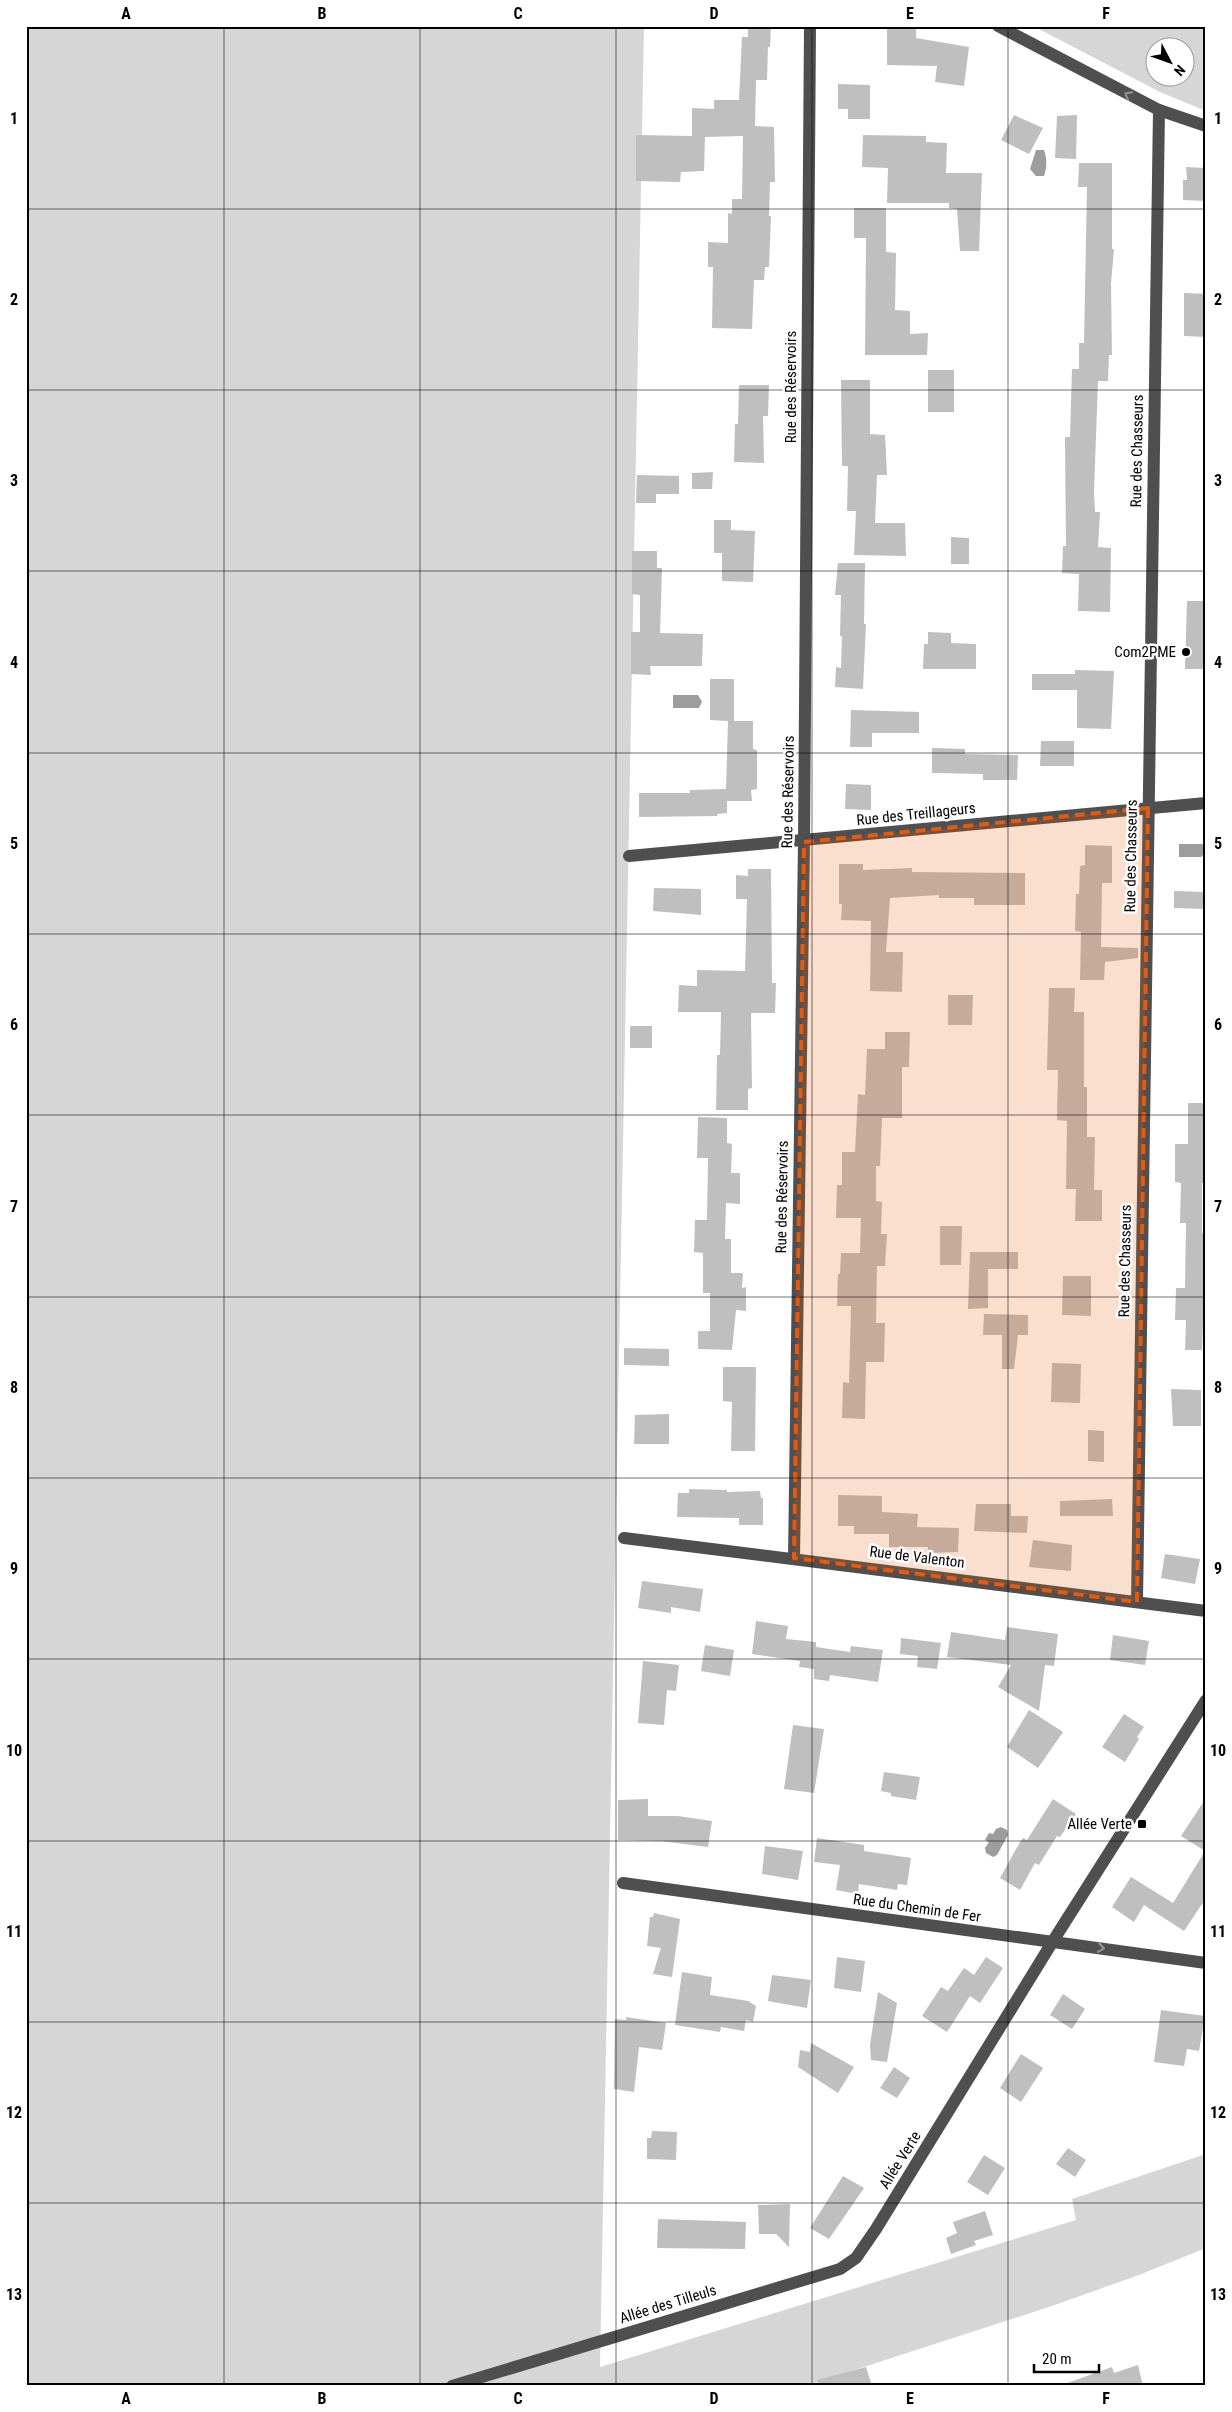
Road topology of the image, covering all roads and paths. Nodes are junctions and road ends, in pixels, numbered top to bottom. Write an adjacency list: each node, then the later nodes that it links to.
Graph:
1 (810, 26): 7 (street, Rue des Réservoirs)
2 (998, 26): 3 (street, one-way to 2)
3 (1159, 110): 4 (street); 6 (street, Rue des Chasseurs)
4 (1206, 126)
5 (1206, 803): 6 (street, Rue des Treillageurs)
6 (1148, 808): 7 (street, Rue des Treillageurs); 11 (street, Rue des Chasseurs)
7 (804, 842): 8 (street, Rue des Treillageurs); 10 (street, Rue des Réservoirs)
8 (629, 856)
9 (624, 1538): 10 (street, Rue de Valenton)
10 (794, 1558): 11 (street, Rue de Valenton)
11 (1137, 1602): 12 (street, Rue de Valenton)
12 (1206, 1611)
13 (1206, 1700): 15 (street, Allée Verte)
14 (623, 1884): 15 (street, Rue du Chemin de Fer)
15 (1053, 1941): 16 (street, Rue du Chemin de Fer, one-way to 16); 17 (street, Allée Verte)
16 (1206, 1963)
17 (876, 2229): 18 (street, Allée des Tilleuls)
18 (452, 2386)

